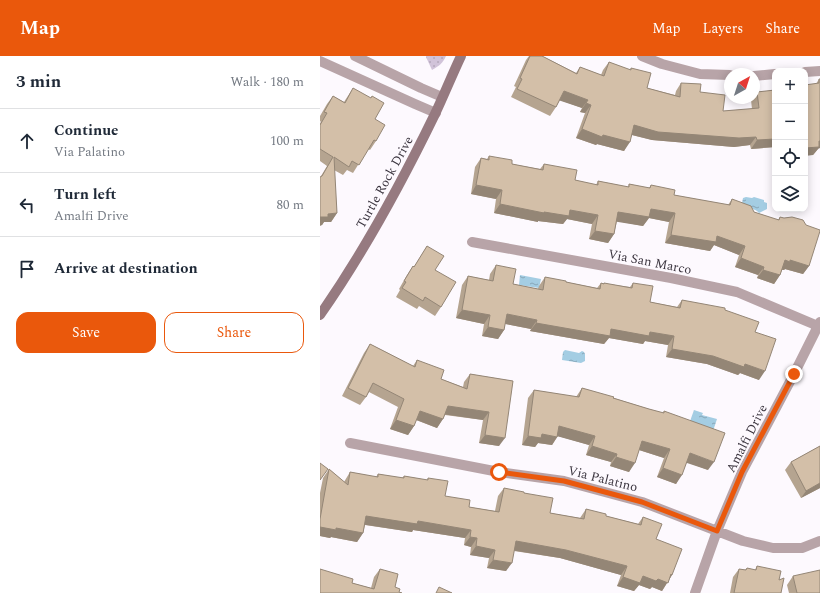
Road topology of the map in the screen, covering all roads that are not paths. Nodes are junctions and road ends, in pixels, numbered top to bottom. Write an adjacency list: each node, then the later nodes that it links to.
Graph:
1 (355, 56): 10 (street)
2 (461, 56): 10 (street, Turtle Rock Drive)
3 (642, 56): 8 (street)
4 (320, 61): 11 (street)
5 (820, 71): 6 (street)
6 (808, 72)
7 (772, 74): 9 (street)
8 (724, 75)
9 (760, 75)
10 (442, 97): 11 (street, Turtle Rock Drive)
11 (436, 113): 13 (street, Turtle Rock Drive)
12 (472, 242): 14 (street, Via San Marco)
13 (320, 315)
14 (819, 324): 16 (street, Amalfi Drive)
15 (350, 443): 16 (street, Via Palatino)
16 (717, 531): 17 (street, Via Palatino); 18 (street, Amalfi Drive)
17 (820, 541)
18 (695, 593)

